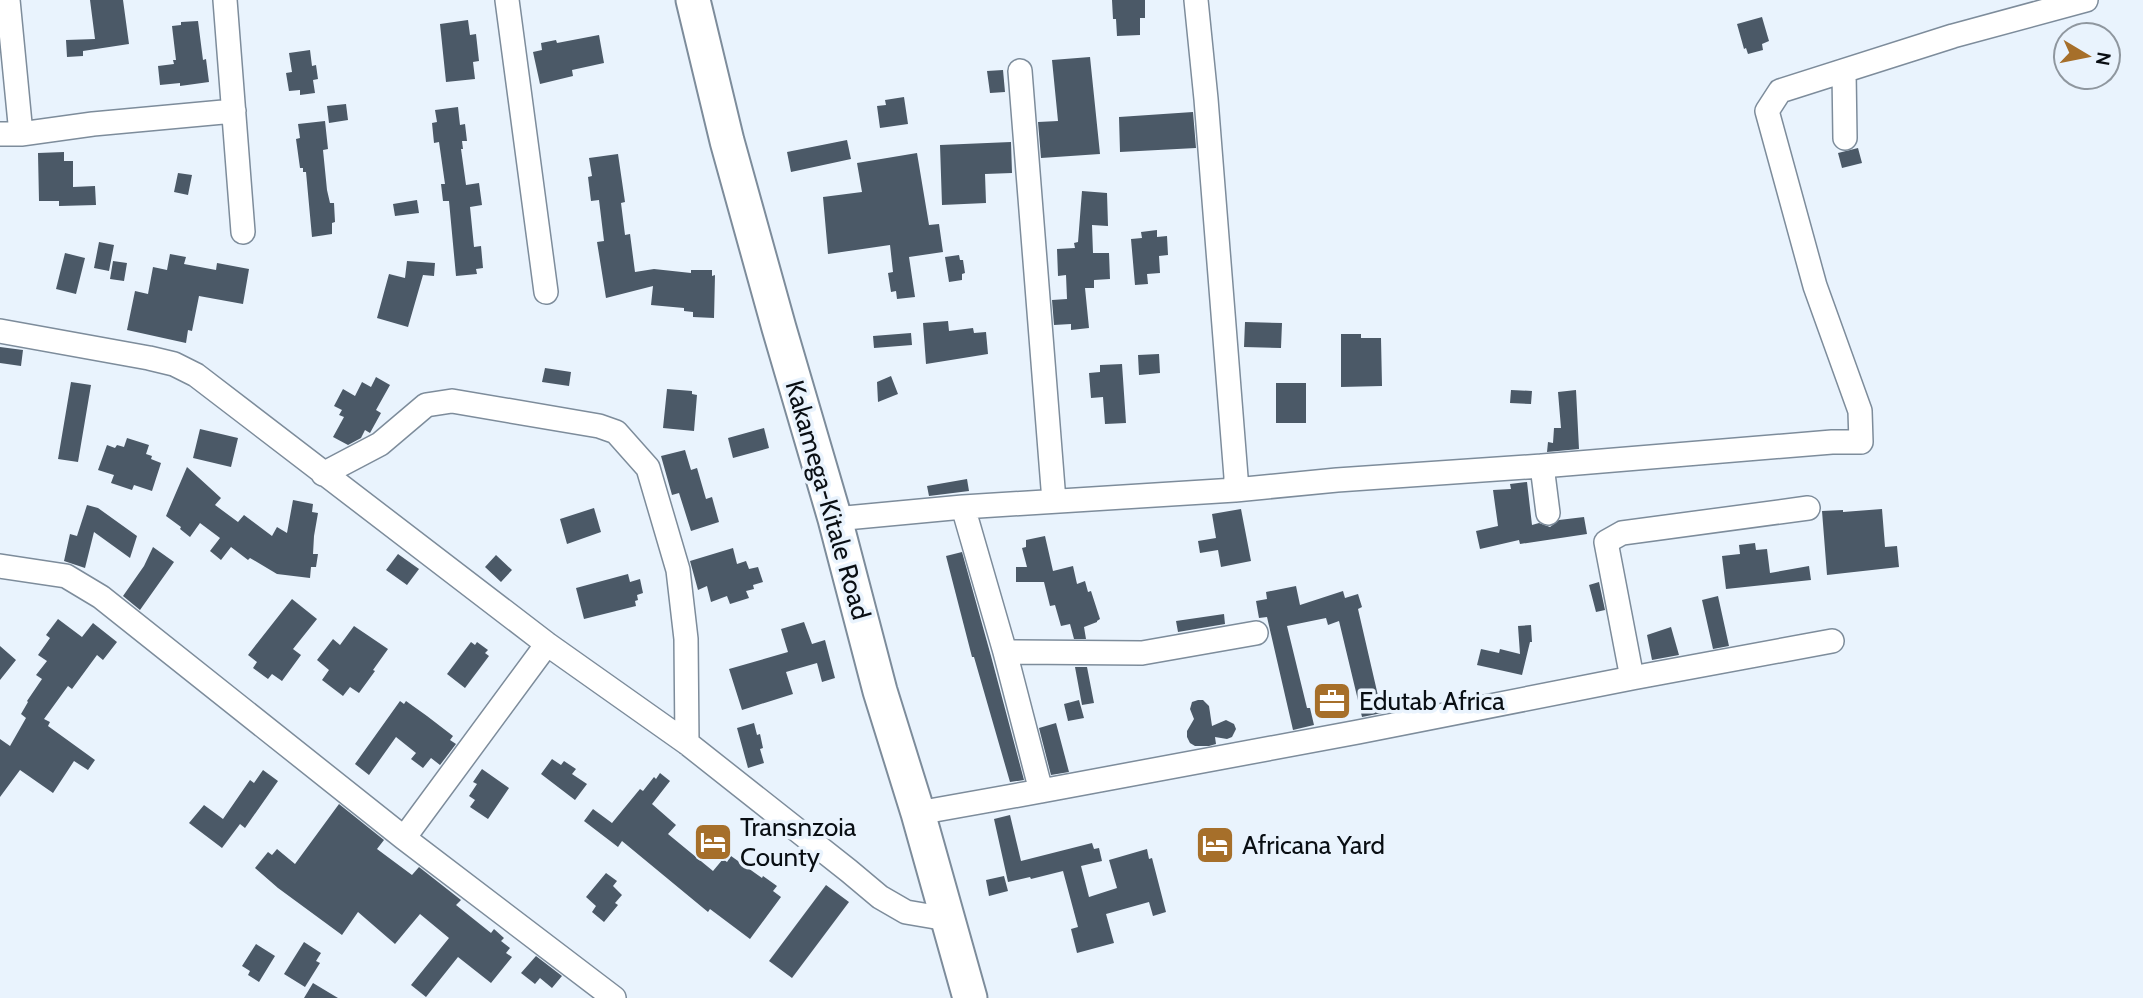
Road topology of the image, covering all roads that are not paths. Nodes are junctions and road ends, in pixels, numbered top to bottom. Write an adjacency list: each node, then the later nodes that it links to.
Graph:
1 (8, 0): 10 (street)
2 (225, 0): 9 (street)
3 (507, 0): 13 (street)
4 (693, 0): 22 (highway, Kakamega-Kitale Road)
5 (1196, 0): 17 (street)
6 (2086, 0): 8 (street)
7 (1020, 71): 18 (street)
8 (1844, 71): 11 (street); 15 (street)
9 (234, 111): 10 (street); 12 (street)
10 (10, 134)
11 (1845, 138)
12 (243, 232)
13 (546, 292)
14 (0, 331): 16 (street)
15 (1542, 466): 17 (street); 21 (street)
16 (323, 474): 26 (street); 29 (street)
17 (1235, 490): 18 (street)
18 (1054, 501): 19 (street)
19 (963, 507): 22 (street); 27 (street)
20 (1808, 508): 28 (street)
21 (1548, 513)
22 (835, 519): 31 (highway, Kakamega-Kitale Road)
23 (0, 566): 32 (street)
24 (1256, 634): 27 (street)
25 (1832, 641): 28 (street)
26 (547, 644): 29 (street); 32 (street)
27 (1005, 652): 30 (street)
28 (1632, 678): 30 (street)
29 (687, 744): 33 (street)
30 (1041, 791): 31 (street)
31 (918, 813): 33 (highway, Kakamega-Kitale Road)
32 (404, 838): 34 (street)
33 (947, 919): 35 (highway, Kakamega-Kitale Road)
34 (614, 998)
35 (971, 998)

